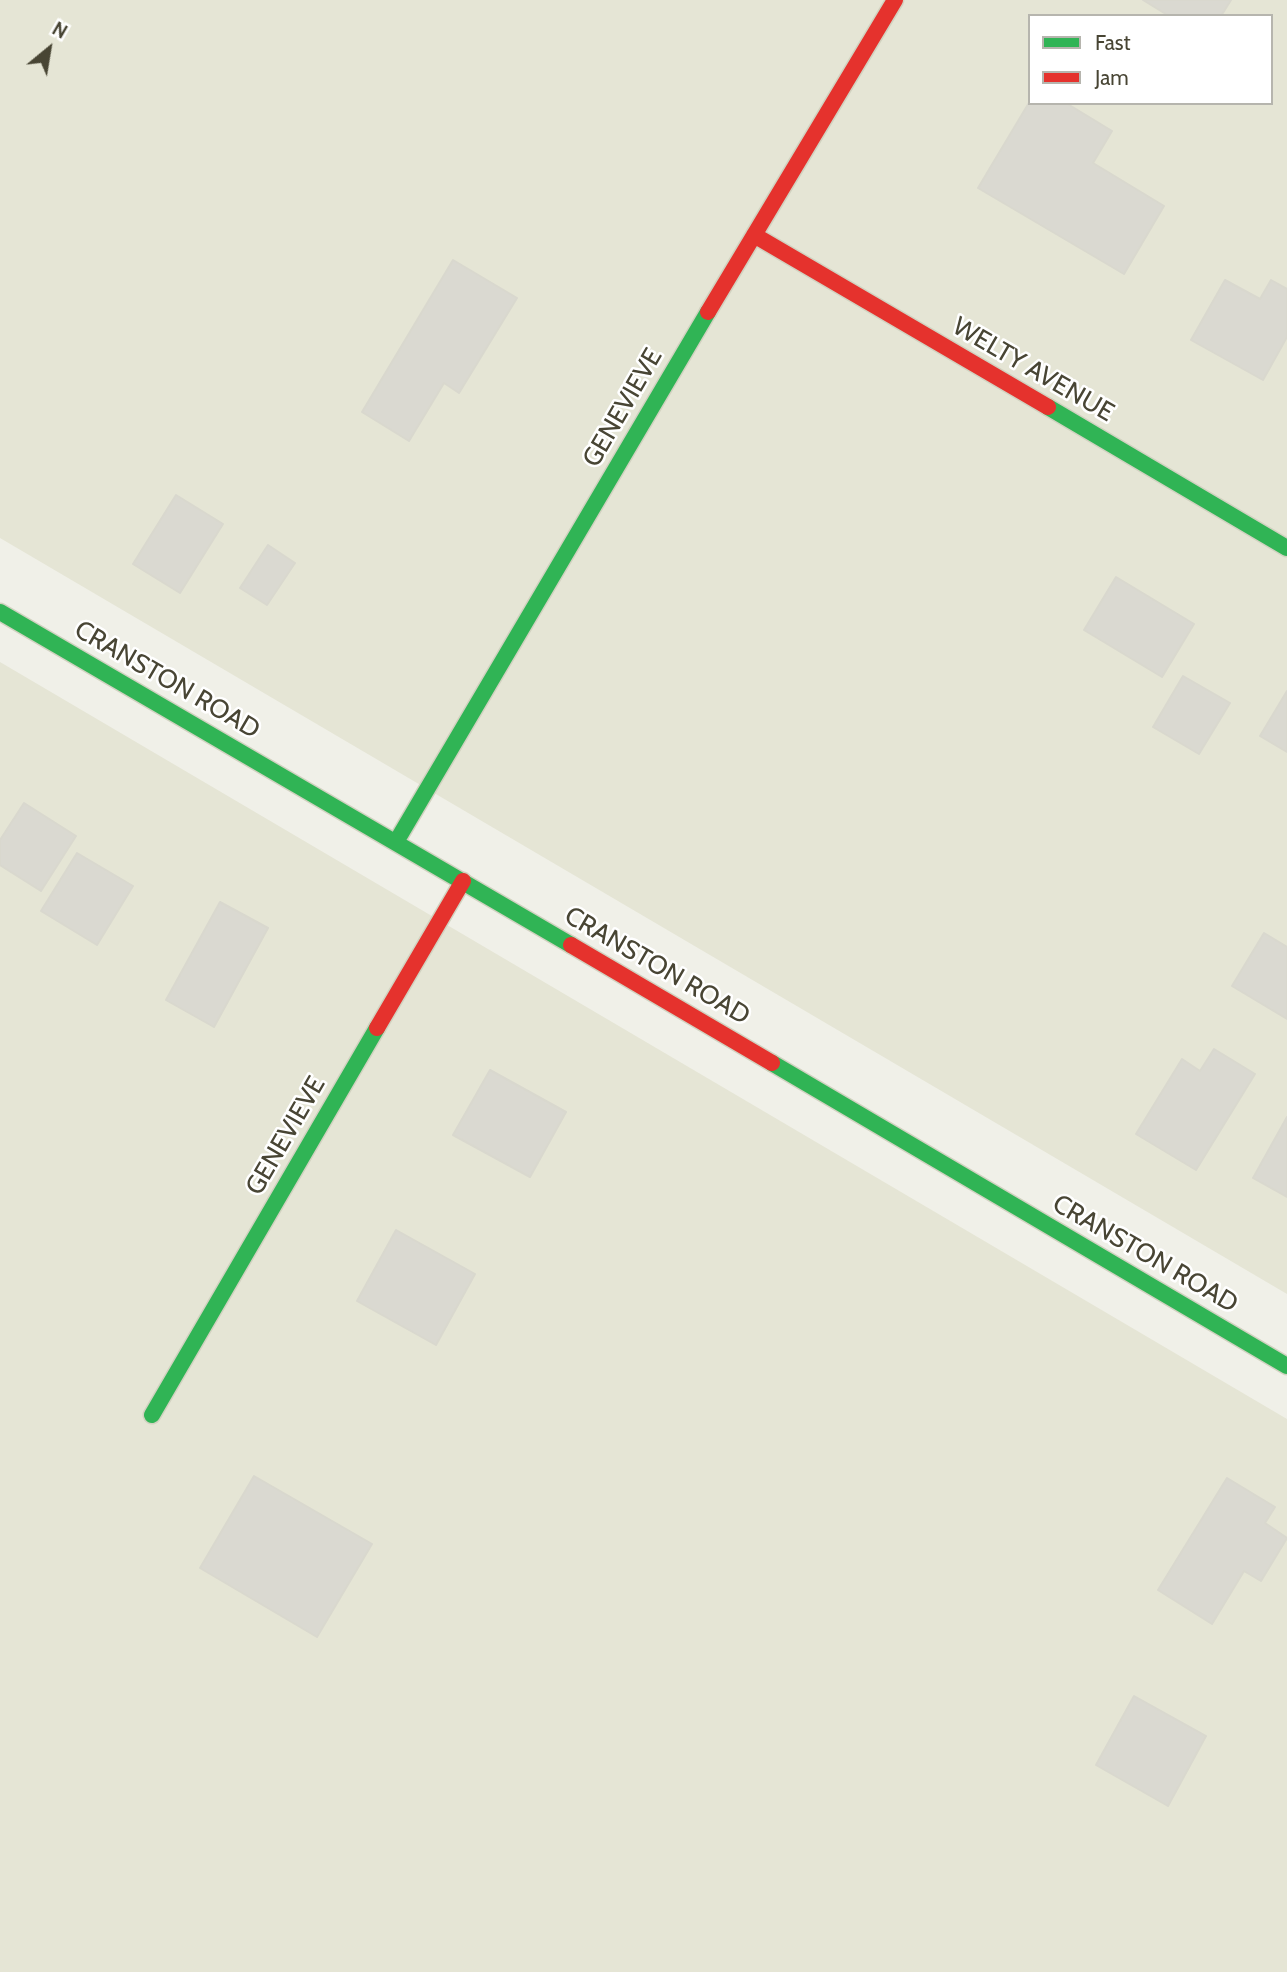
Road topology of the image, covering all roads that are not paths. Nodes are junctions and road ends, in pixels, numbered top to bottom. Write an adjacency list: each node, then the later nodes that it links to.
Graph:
1 (895, 0): 2 (street, GENEVIEVE)
2 (754, 235): 3 (street, WELTY AVENUE); 5 (street, GENEVIEVE)
3 (1287, 548)
4 (0, 612): 5 (street, CRANSTON ROAD)
5 (396, 842): 6 (street, CRANSTON ROAD)
6 (463, 881): 7 (street, CRANSTON ROAD); 8 (street, GENEVIEVE)
7 (1287, 1366)
8 (152, 1415)

